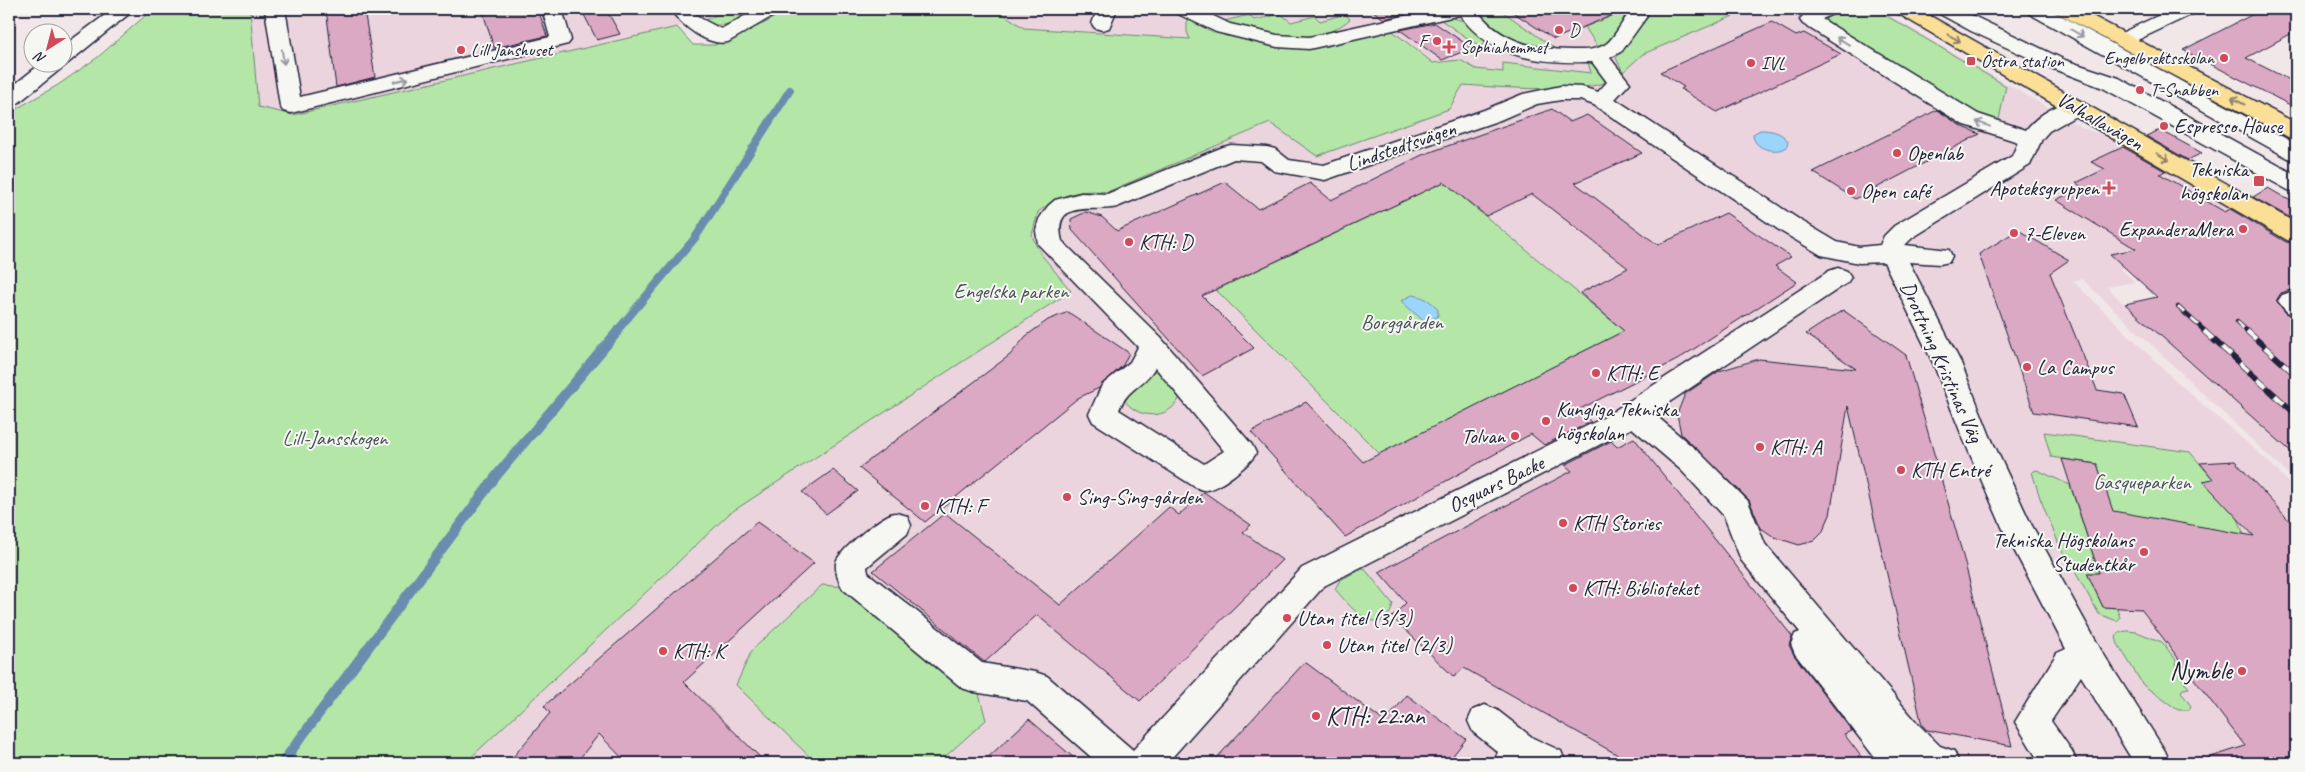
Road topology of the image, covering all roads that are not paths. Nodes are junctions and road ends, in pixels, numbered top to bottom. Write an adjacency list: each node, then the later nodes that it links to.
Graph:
1 (125, 9): 17 (street)
2 (275, 9): 3 (street, one-way to 3)
3 (552, 9)
4 (680, 9): 5 (street)
5 (771, 9)
6 (1185, 9): 7 (street)
7 (1462, 9)
8 (1466, 9): 18 (street)
9 (1634, 9): 18 (street)
10 (1828, 9): 24 (street, one-way to 10)
11 (1904, 9): 22 (main road, Valhallavägen, one-way to 22)
12 (1945, 9): 26 (street)
13 (2035, 9): 25 (street, one-way to 25)
14 (2064, 9): 16 (main road)
15 (2188, 9): 16 (street)
16 (2122, 40): 23 (main road, one-way to 16)
17 (72, 50)
18 (1598, 56): 21 (street)
19 (44, 72): 20 (street)
20 (9, 99)
21 (1602, 100): 27 (street, Lindstedtsvägen); 32 (street, Lindstedtsvägen)
22 (2075, 107): 24 (street); 28 (main road, Valhallavägen, one-way to 28)
23 (2296, 132)
24 (2029, 138): 29 (street)
25 (2296, 153)
26 (2296, 185)
27 (1791, 226): 31 (street); 31 (street, Lindstedtsvägen)
28 (2296, 234)
29 (1892, 253): 30 (street, Lindstedtsvägen); 31 (street, Lindstedtsvägen); 36 (street, Drottning Kristinas Väg)
30 (1940, 256)
31 (1838, 275): 33 (street, Osquars Backe)
32 (1152, 345): 32 (street, Lindstedtsvägen)
33 (1634, 413): 35 (street); 40 (street, Osquars Backe)
34 (896, 525): 39 (street)
35 (1752, 551): 41 (street); 42 (street)
36 (2089, 660): 43 (street); 44 (street, Drottning Kristinas Väg)
37 (1485, 721): 38 (street)
38 (1527, 758)
39 (1123, 763)
40 (1144, 763)
41 (1896, 763)
42 (1942, 763)
43 (2060, 763)
44 (2153, 763)

